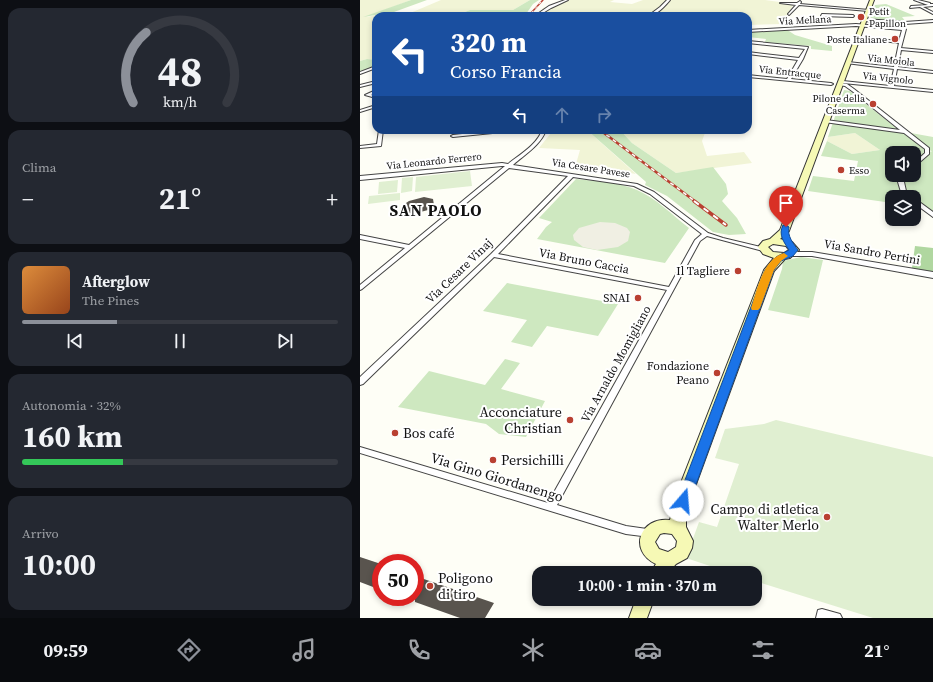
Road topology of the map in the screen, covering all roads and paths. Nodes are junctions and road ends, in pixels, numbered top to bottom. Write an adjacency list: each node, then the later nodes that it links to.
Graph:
1 (567, 0): 14 (street)
2 (669, 0): 15 (street)
3 (801, 0): 8 (street)
4 (834, 0): 10 (street)
5 (872, 0): 13 (main road)
6 (915, 0): 9 (street)
7 (781, 3): 8 (street)
8 (798, 4): 10 (street); 17 (street)
9 (932, 5): 11 (street)
10 (830, 6): 13 (street)
11 (920, 6): 12 (street); 16 (street)
12 (911, 7)
13 (868, 10): 20 (main road)
14 (540, 12)
15 (655, 12)
16 (933, 13)
17 (789, 14)
18 (822, 15): 19 (street)
19 (853, 16)
20 (865, 20): 21 (street); 24 (main road)
21 (873, 20): 23 (street); 25 (street)
22 (933, 21): 23 (street)
23 (905, 23): 26 (street)
24 (863, 26): 25 (street, Via Mellana); 27 (street, Via Mellana); 28 (main road)
25 (871, 26): 26 (street, Via Mellana)
26 (904, 29): 30 (street)
27 (752, 31)
28 (858, 38): 30 (street); 35 (main road)
29 (752, 42): 34 (street)
30 (901, 42): 31 (street)
31 (899, 49): 32 (street); 37 (street)
32 (933, 52)
33 (752, 54): 34 (street)
34 (801, 58): 41 (street)
35 (848, 63): 37 (street, Via Moiola); 43 (main road)
36 (372, 68): 39 (street)
37 (895, 68): 38 (street, Via Moiola); 47 (street)
38 (933, 72)
39 (360, 73)
40 (752, 76): 41 (street, Via Entracque)
41 (788, 80): 45 (street, Via Entracque)
42 (372, 83): 46 (street)
43 (840, 83): 44 (street, Via Vignolo); 48 (street); 54 (main road)
44 (856, 83): 47 (street, Via Vignolo); 48 (street)
45 (831, 84)
46 (360, 86)
47 (892, 87): 49 (street, Via Vignolo)
48 (853, 90): 55 (street)
49 (933, 91)
50 (372, 93): 51 (street)
51 (372, 96)
52 (372, 107): 53 (street)
53 (360, 111)
54 (826, 121): 55 (street); 67 (main road)
55 (906, 132): 61 (street)
56 (381, 134): 60 (street)
57 (473, 134): 59 (street)
58 (542, 134): 62 (street)
59 (453, 136)
60 (360, 147)
61 (921, 159)
62 (509, 166): 63 (street, Via Cesare Pavese); 64 (street, Via Leonardo Ferrero); 70 (street)
63 (572, 175): 68 (street, Via Cesare Pavese); 73 (street, Via Cesare Vinaj)
64 (360, 178)
65 (921, 206): 66 (street)
66 (933, 215)
67 (784, 231): 71 (main road); 72 (main road)
68 (706, 234): 71 (street, Via Cesare Pavese); 77 (street, Via Arnaldo Momigliano)
69 (360, 237): 70 (street)
70 (410, 247): 76 (street)
71 (768, 247): 72 (main road); 72 (main road); 74 (main road)
72 (789, 250): 74 (main road); 75 (street, Via Sandro Pertini)
73 (493, 255): 77 (street, Via Bruno Caccia); 78 (street, Via Cesare Vinaj)
74 (770, 270): 81 (main road)
75 (933, 275)
76 (360, 288)
77 (671, 289): 80 (street, Via Arnaldo Momigliano)
78 (360, 382)
79 (360, 450): 80 (street, Via Gino Giordanengo)
80 (550, 508): 81 (street, Via Gino Giordanengo)
81 (660, 541): 82 (main road); 83 (main road)
82 (654, 566)
83 (658, 566)
84 (642, 606): 86 (main road)
85 (822, 616): 87 (street)
86 (638, 618)
87 (836, 618)

